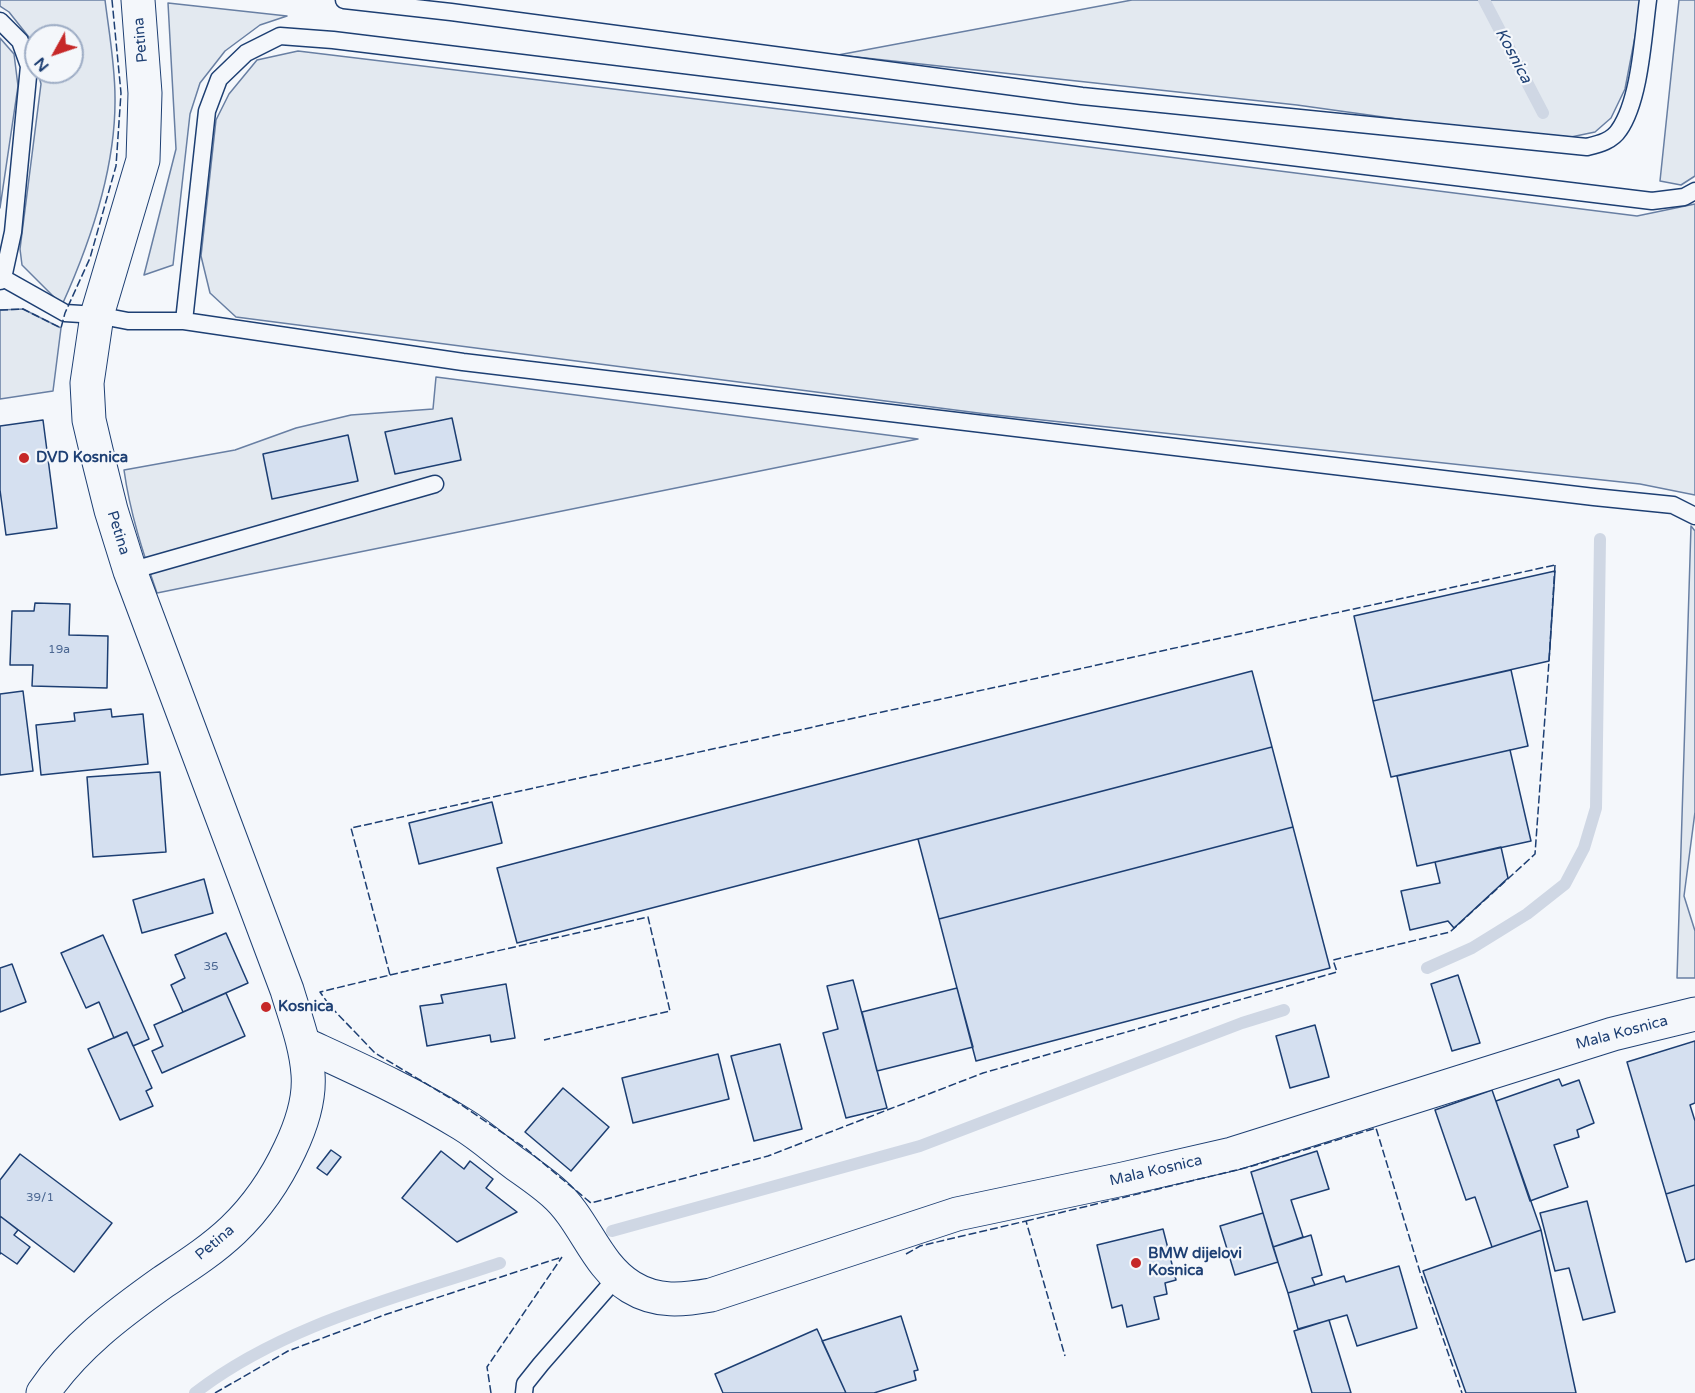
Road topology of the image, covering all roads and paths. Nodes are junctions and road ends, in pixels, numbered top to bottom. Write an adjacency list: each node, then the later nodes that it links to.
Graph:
1 (138, 0): 7 (street, Petina)
2 (344, 0): 3 (lane)
3 (1648, 0)
4 (0, 21): 6 (lane)
5 (1695, 191): 8 (lane)
6 (2, 279): 7 (lane)
7 (97, 315): 8 (lane); 11 (street, Petina)
8 (184, 321): 10 (lane)
9 (435, 484): 11 (lane)
10 (1695, 516)
11 (130, 571): 13 (street, Petina)
12 (1695, 1014): 14 (street, Mala Kosnica)
13 (304, 1044): 14 (street); 15 (street, Petina)
14 (617, 1278): 16 (lane)
15 (43, 1393)
16 (524, 1393)

